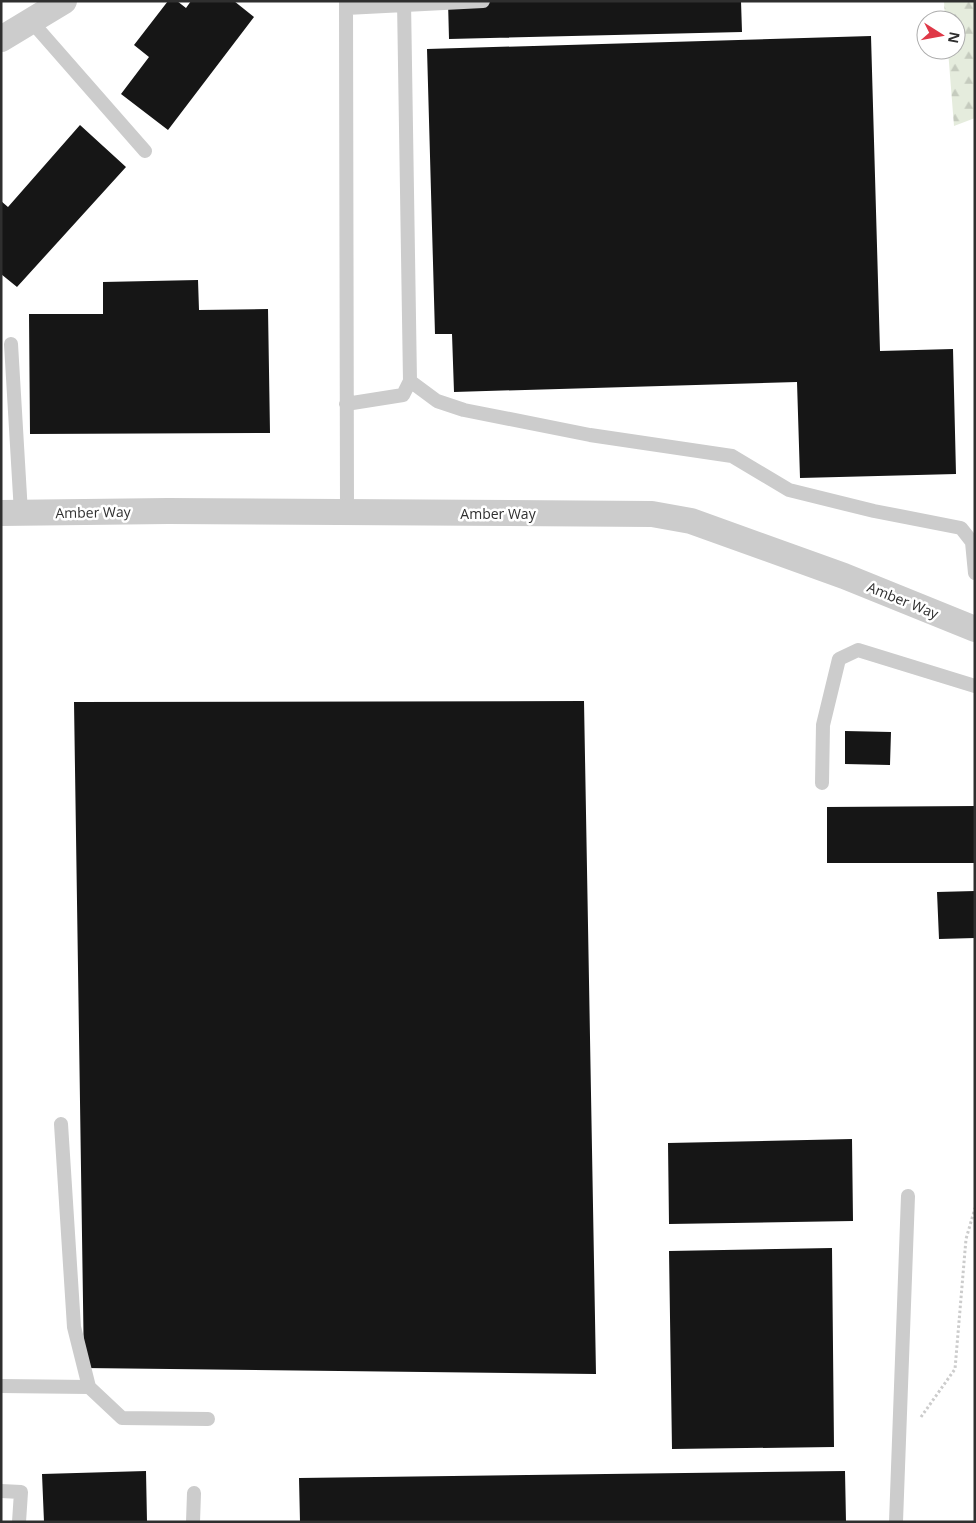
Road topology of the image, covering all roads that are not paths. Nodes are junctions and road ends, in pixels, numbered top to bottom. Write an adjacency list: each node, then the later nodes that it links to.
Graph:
1 (64, 1): 5 (street)
2 (483, 1): 3 (lane)
3 (403, 4): 4 (lane); 9 (lane)
4 (346, 5): 10 (lane)
5 (31, 21): 6 (street); 7 (lane)
6 (1, 39)
7 (145, 151)
8 (11, 344): 11 (lane)
9 (410, 382): 10 (lane); 13 (lane)
10 (346, 404): 12 (lane)
11 (11, 513): 12 (street, Amber Way)
12 (347, 513): 14 (street, Amber Way)
13 (975, 573)
14 (975, 628)
15 (975, 686): 16 (lane)
16 (822, 783)
17 (61, 1124): 20 (lane)
18 (908, 1196): 26 (lane)
19 (1, 1386): 20 (lane)
20 (89, 1387): 21 (lane)
21 (208, 1419)
22 (1, 1490): 24 (lane)
23 (194, 1493): 25 (lane)
24 (19, 1522)
25 (193, 1522)
26 (896, 1522)

